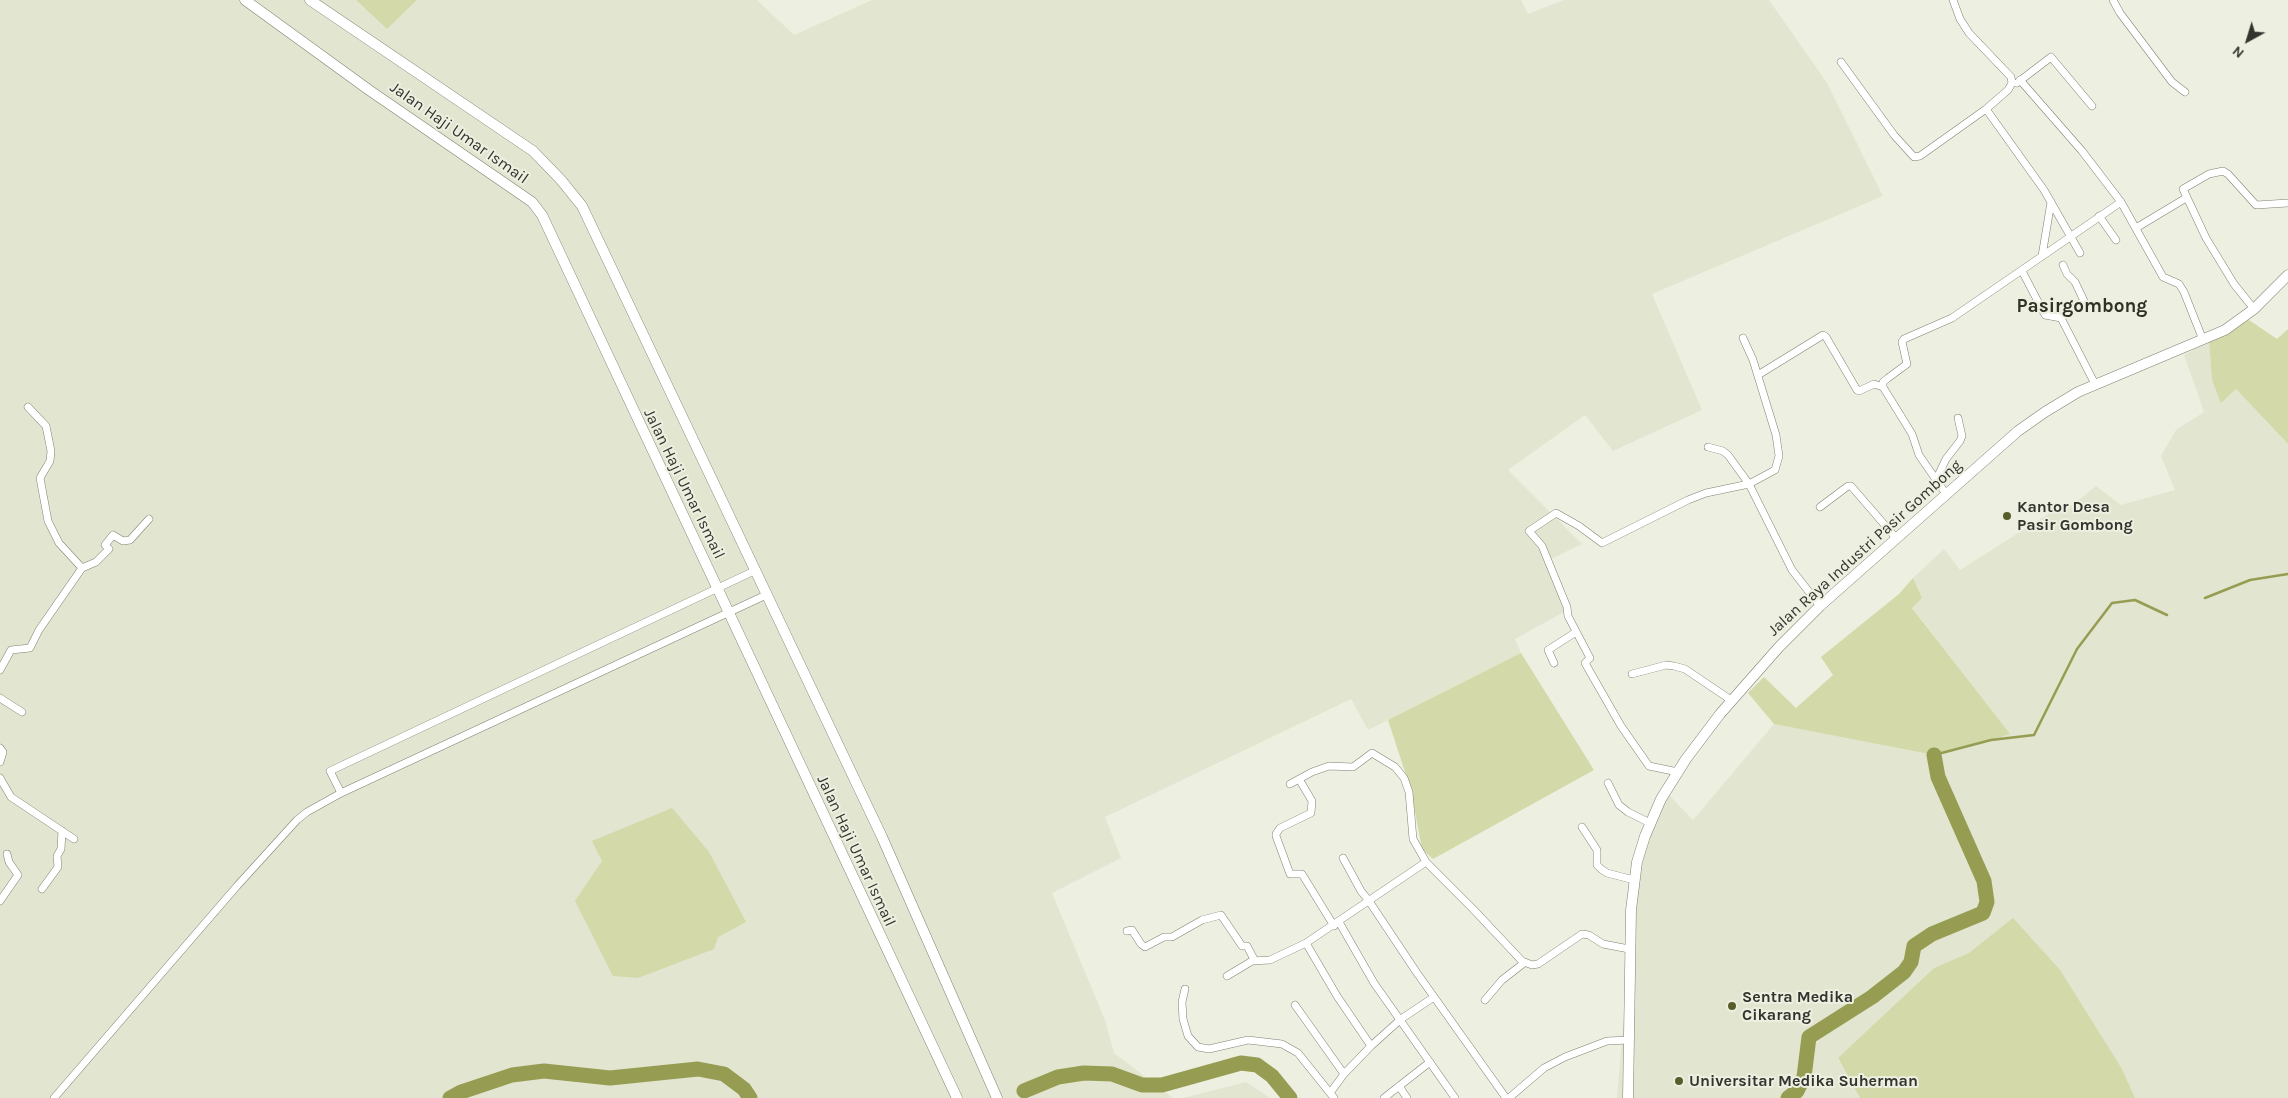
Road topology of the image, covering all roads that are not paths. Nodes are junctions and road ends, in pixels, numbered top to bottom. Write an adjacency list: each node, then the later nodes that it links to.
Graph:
1 (245, 0): 42 (main road, Jalan Haji Umar Ismail)
2 (310, 0): 41 (main road, Jalan Haji Umar Ismail)
3 (1953, 0): 7 (street)
4 (2113, 0): 8 (street)
5 (1841, 62): 10 (street)
6 (2020, 80): 7 (street); 9 (street); 13 (street)
7 (2012, 83): 10 (street)
8 (2185, 92)
9 (2092, 106)
10 (1986, 109): 12 (street)
11 (2186, 198): 14 (street); 16 (street); 24 (street)
12 (2051, 202): 17 (street); 20 (street)
13 (2121, 202): 15 (street); 16 (street)
14 (2288, 203)
15 (2099, 216): 17 (street); 18 (street)
16 (2136, 228): 27 (street)
17 (2070, 235): 19 (street); 20 (street)
18 (2116, 240)
19 (2080, 253)
20 (2042, 256): 22 (street)
21 (2062, 266): 25 (street)
22 (2022, 271): 25 (street); 30 (street)
23 (2288, 275): 24 (main road, Jalan Raya Industri Pasir Gombong)
24 (2254, 309): 27 (main road, Jalan Raya Industri Pasir Gombong)
25 (2061, 318): 29 (street)
26 (1743, 338): 28 (street)
27 (2203, 340): 29 (main road, Jalan Raya Industri Pasir Gombong)
28 (1758, 375): 30 (street); 35 (street)
29 (2095, 384): 36 (main road, Jalan Raya Industri Pasir Gombong)
30 (1882, 387): 34 (street)
31 (28, 407): 40 (street)
32 (1958, 418): 34 (street)
33 (1708, 447): 35 (street)
34 (1936, 480): 36 (street)
35 (1748, 484): 44 (street); 46 (street)
36 (1946, 494): 39 (main road, Jalan Raya Industri Pasir Gombong)
37 (1820, 507): 39 (street)
38 (149, 519): 40 (street)
39 (1896, 538): 44 (main road, Jalan Raya Industri Pasir Gombong)
40 (82, 568): 48 (street)
41 (754, 571): 42 (street); 43 (main road, Jalan Haji Umar Ismail)
42 (717, 588): 45 (main road, Jalan Haji Umar Ismail); 60 (street)
43 (766, 595): 45 (street); 92 (main road, Jalan Haji Umar Ismail)
44 (1820, 606): 51 (main road, Jalan Raya Industri Pasir Gombong)
45 (729, 613): 60 (street); 90 (main road, Jalan Haji Umar Ismail)
46 (1576, 632): 47 (street); 55 (street)
47 (1554, 663)
48 (0, 670)
49 (1632, 674): 51 (street)
50 (0, 698): 52 (street)
51 (1732, 700): 55 (main road, Jalan Raya Industri Pasir Gombong)
52 (22, 712)
53 (0, 748): 54 (street)
54 (0, 762)
55 (1678, 772): 61 (main road, Jalan Raya Industri Pasir Gombong)
56 (0, 778): 63 (street)
57 (1299, 779): 58 (street); 67 (street); 72 (street)
58 (1290, 784)
59 (1608, 784): 61 (street)
60 (342, 793): 91 (street)
61 (1650, 823): 68 (main road, Jalan Raya Industri Pasir Gombong)
62 (1582, 827): 68 (street)
63 (62, 831): 64 (street); 69 (street)
64 (74, 839)
65 (7, 854): 71 (street)
66 (1343, 858): 70 (street)
67 (1426, 862): 70 (street); 77 (street)
68 (1634, 880): 75 (main road, Jalan Raya Industri Pasir Gombong)
69 (42, 889)
70 (1369, 900): 72 (street); 80 (street)
71 (0, 901)
72 (1336, 924): 74 (street); 83 (street)
73 (1127, 931): 76 (street)
74 (1306, 943): 76 (street); 85 (street)
75 (1630, 949): 77 (street); 84 (main road, Jalan Raya Industri Pasir Gombong)
76 (1255, 961): 78 (street)
77 (1524, 963): 81 (street)
78 (1227, 976)
79 (1185, 989): 89 (street)
80 (1434, 997): 83 (street); 96 (street)
81 (1485, 1000)
82 (1295, 1005): 87 (street)
83 (1401, 1019): 85 (street); 86 (street)
84 (1629, 1040): 96 (street); 97 (main road, Jalan Raya Industri Pasir Gombong)
85 (1371, 1046): 87 (street)
86 (1430, 1062): 88 (street); 95 (street)
87 (1344, 1074): 89 (street)
88 (1399, 1086): 93 (street); 94 (street)
89 (1332, 1095)
90 (957, 1097)
91 (54, 1098)
92 (997, 1098)
93 (1384, 1098)
94 (1407, 1098)
95 (1455, 1098)
96 (1508, 1098)
97 (1628, 1098)

